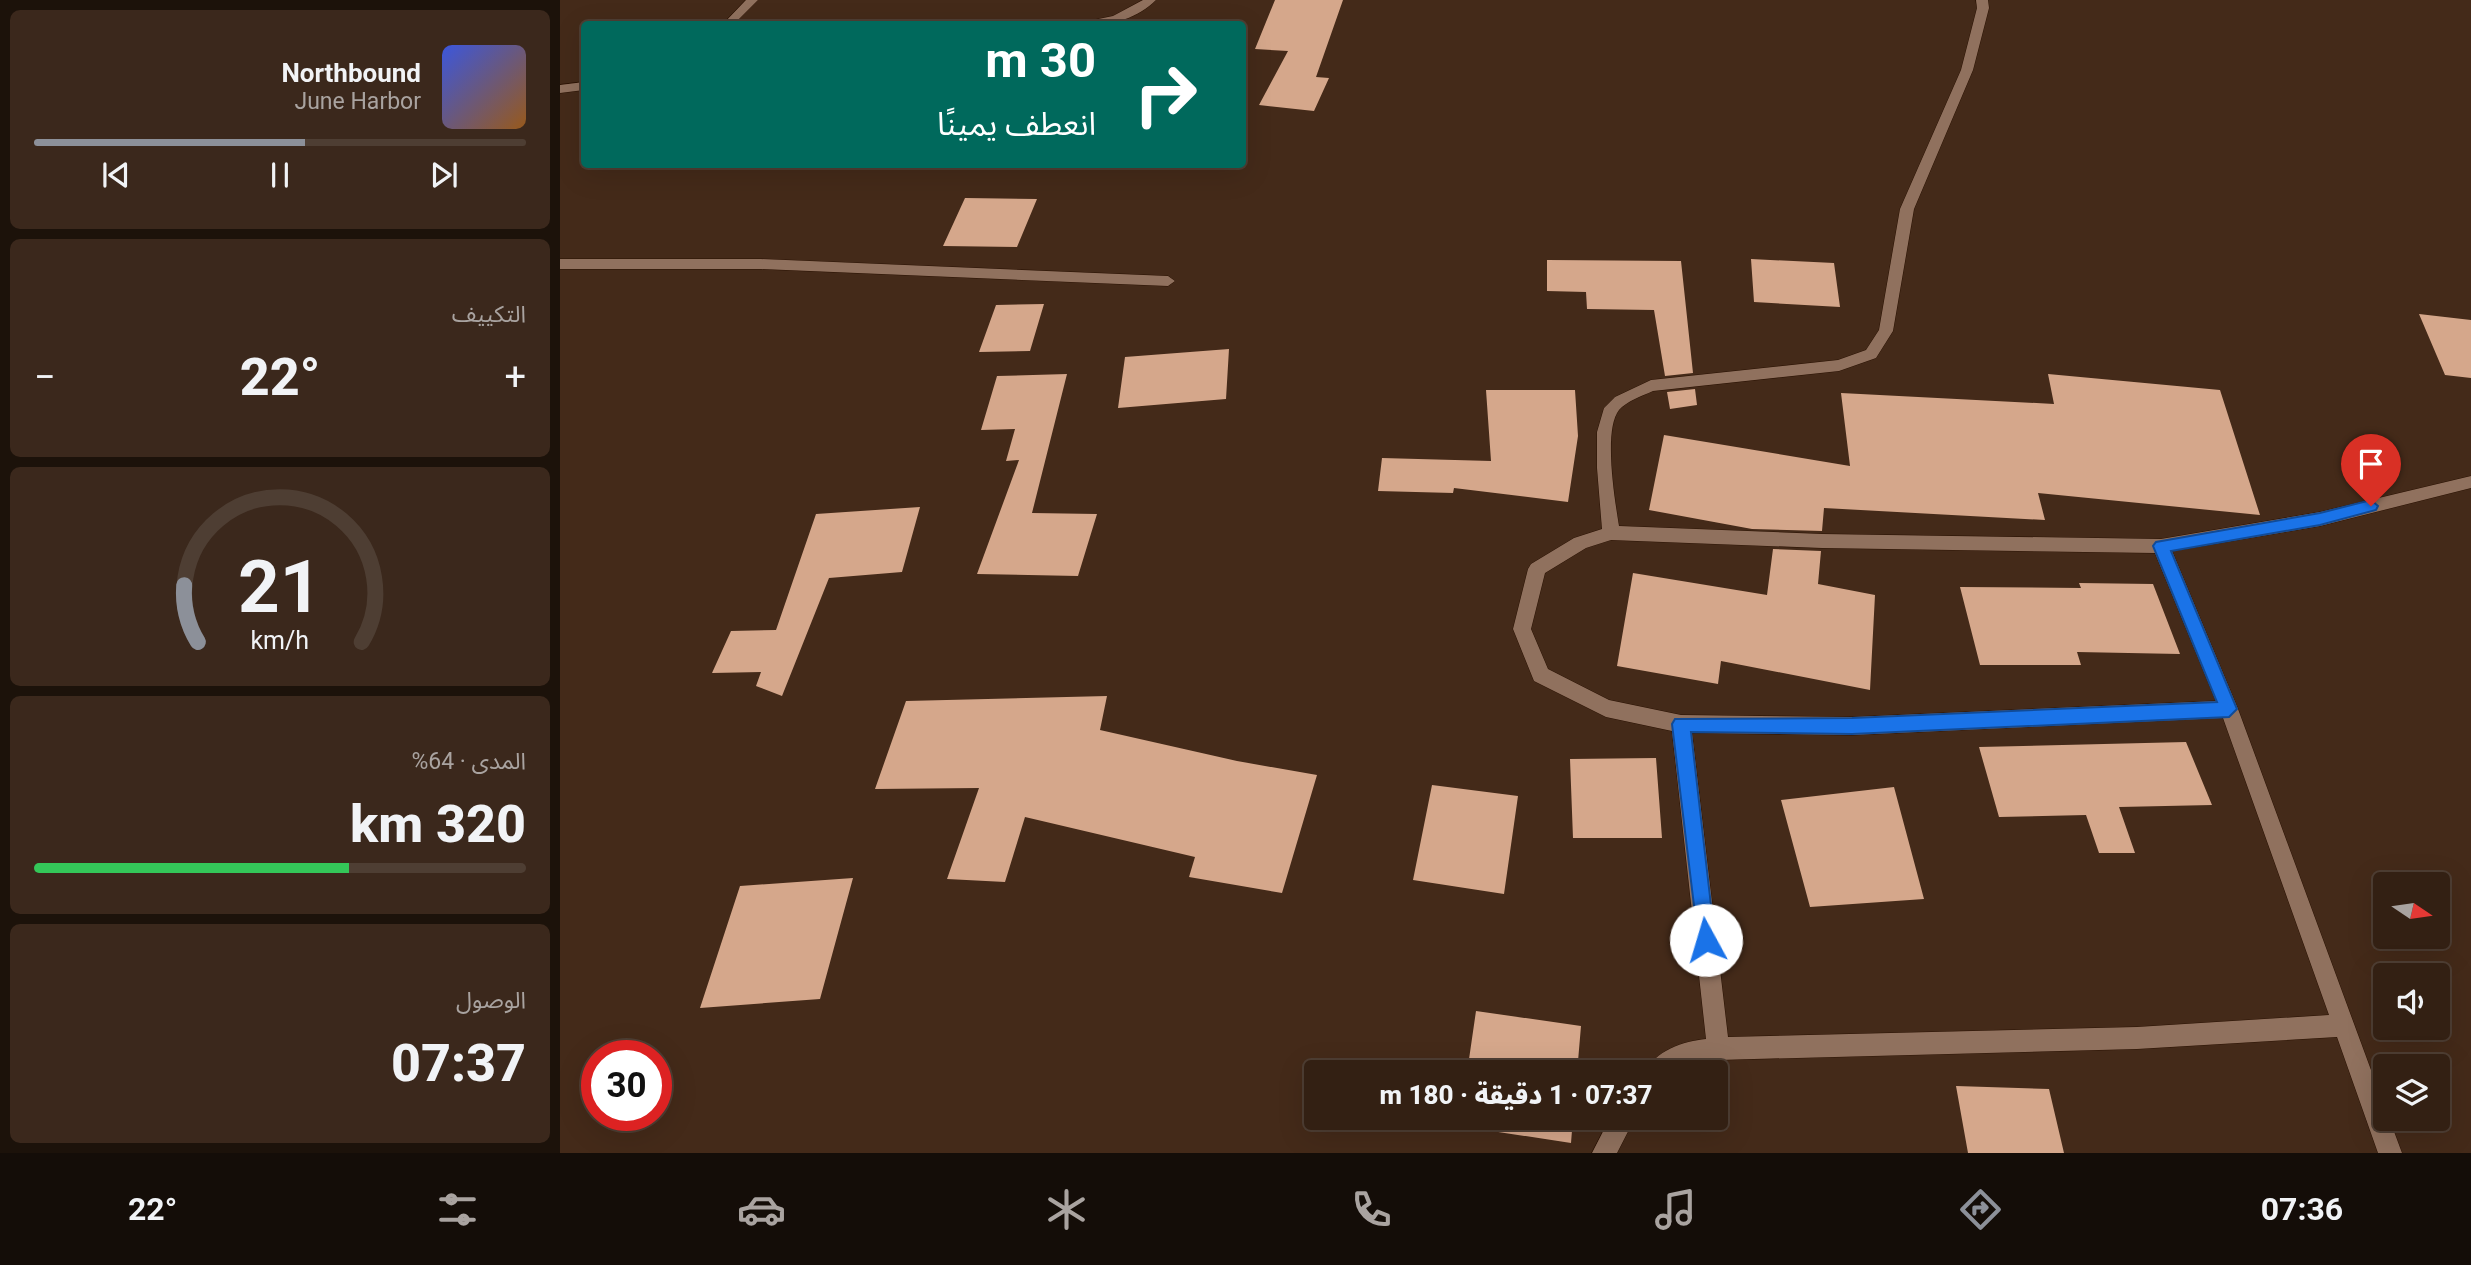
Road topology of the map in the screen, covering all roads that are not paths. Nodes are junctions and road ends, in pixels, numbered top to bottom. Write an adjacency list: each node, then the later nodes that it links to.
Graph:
1 (752, 0): 4 (street)
2 (1150, 0): 5 (street)
3 (1982, 0): 11 (street)
4 (731, 21)
5 (1114, 21)
6 (581, 86): 7 (street)
7 (560, 89)
8 (560, 264): 9 (street)
9 (1168, 281)
10 (2471, 482): 12 (street)
11 (1611, 533): 12 (street); 14 (street)
12 (2161, 546): 13 (street)
13 (2229, 709): 14 (street); 15 (street)
14 (1681, 724): 16 (street)
15 (2343, 1025): 16 (street); 20 (street)
16 (1718, 1049): 17 (street)
17 (1675, 1060)
18 (1616, 1130): 19 (street)
19 (1604, 1153)
20 (2390, 1153)

